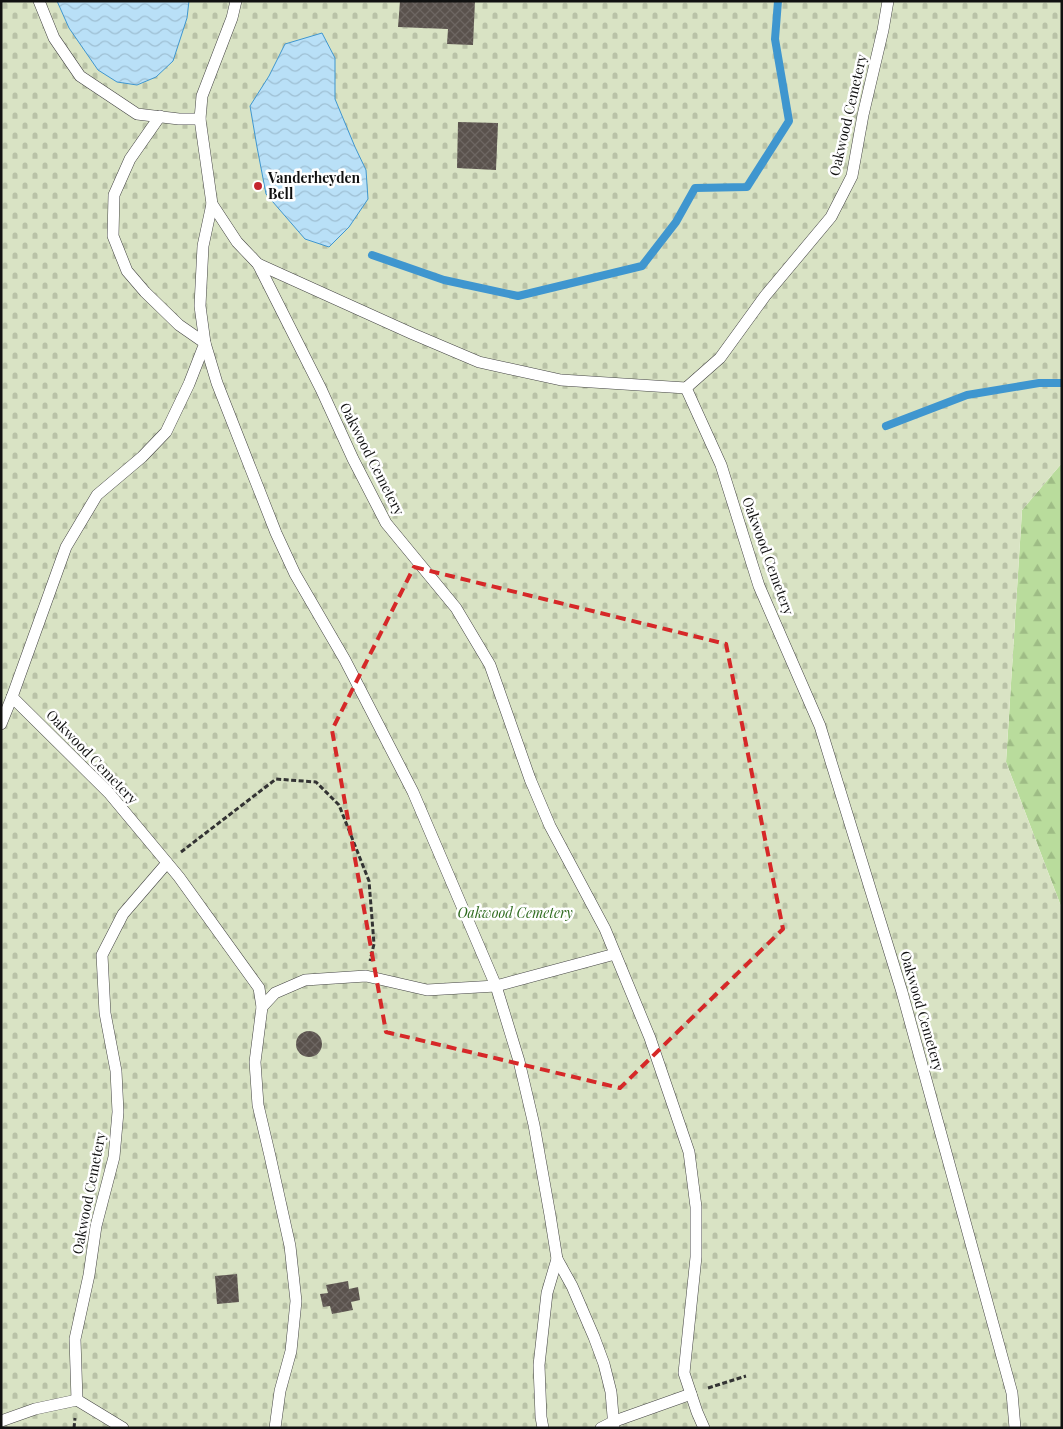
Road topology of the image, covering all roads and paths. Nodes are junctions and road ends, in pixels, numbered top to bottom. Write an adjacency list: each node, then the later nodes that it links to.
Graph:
1 (39, 1): 4 (lane)
2 (236, 1): 5 (lane, Oakwood Cemetery)
3 (888, 1): 9 (lane, Oakwood Cemetery)
4 (160, 116): 5 (lane); 8 (lane)
5 (200, 119): 6 (lane, Oakwood Cemetery)
6 (212, 204): 7 (lane, Oakwood Cemetery); 8 (lane, Oakwood Cemetery)
7 (258, 264): 9 (lane, Oakwood Cemetery); 13 (lane, Oakwood Cemetery)
8 (205, 343): 10 (lane, Oakwood Cemetery); 15 (lane, Oakwood Cemetery)
9 (686, 388): 28 (lane, Oakwood Cemetery)
10 (12, 697): 11 (lane, Oakwood Cemetery); 12 (lane, Oakwood Cemetery)
11 (1, 724)
12 (167, 863): 14 (path); 16 (lane, Oakwood Cemetery); 20 (lane, Oakwood Cemetery)
13 (615, 954): 15 (lane); 19 (lane, Oakwood Cemetery)
14 (366, 976): 15 (lane); 16 (lane)
15 (496, 986): 17 (lane, Oakwood Cemetery)
16 (262, 1007): 24 (lane, Oakwood Cemetery)
17 (557, 1259): 22 (lane, Oakwood Cemetery); 25 (lane, Oakwood Cemetery)
18 (746, 1376): 19 (path)
19 (691, 1394): 22 (lane); 27 (lane, Oakwood Cemetery)
20 (77, 1400): 21 (lane); 23 (lane)
21 (1, 1421)
22 (615, 1424): 26 (lane)
23 (123, 1428)
24 (275, 1428)
25 (543, 1428)
26 (601, 1428)
27 (704, 1428)
28 (1015, 1428)

